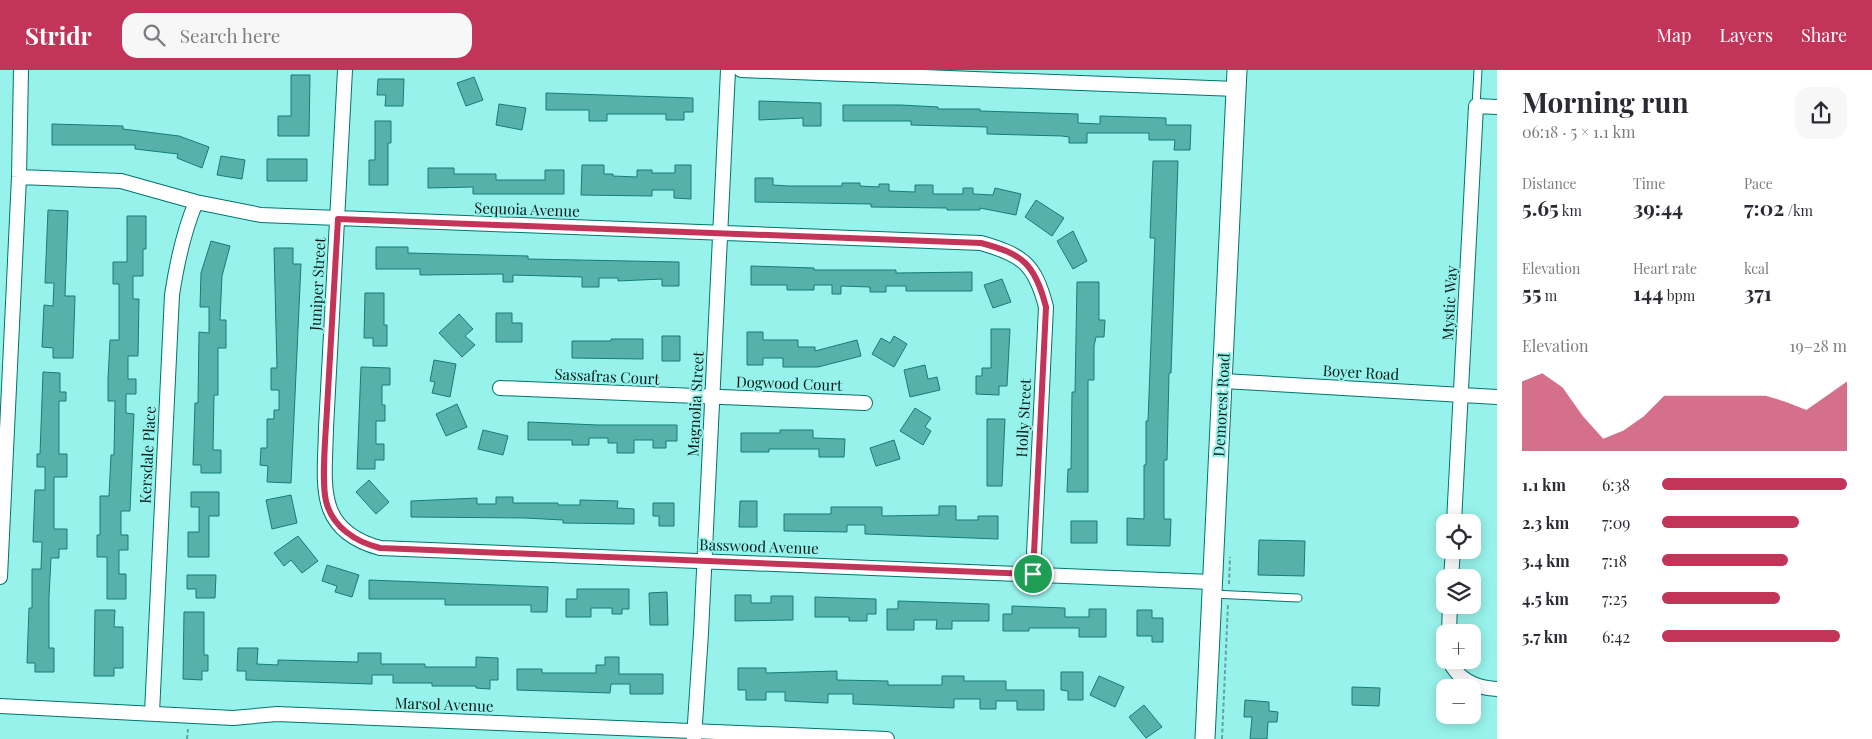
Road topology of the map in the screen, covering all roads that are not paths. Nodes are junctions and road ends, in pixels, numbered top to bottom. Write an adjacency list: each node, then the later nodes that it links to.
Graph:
1 (21, 70): 10 (street)
2 (345, 70): 12 (street, Juniper Street)
3 (728, 70): 13 (street, Magnolia Street)
4 (741, 70): 7 (street)
5 (1237, 70): 7 (street, Demorest Road)
6 (1478, 70): 8 (lane)
7 (1236, 89): 15 (street, Demorest Road)
8 (1476, 106): 9 (street); 17 (street, Mystic Way)
9 (1497, 107)
10 (19, 176): 11 (street, Sequoia Avenue); 25 (street)
11 (196, 202): 12 (street, Sequoia Avenue); 31 (street, Kersdale Place)
12 (338, 219): 13 (street, Sequoia Avenue); 21 (street, Juniper Street)
13 (721, 233): 14 (street, Sequoia Avenue); 19 (street, Magnolia Street)
14 (1031, 268): 24 (street, Holly Street)
15 (1223, 381): 17 (street, Boyer Road); 26 (street, Demorest Road)
16 (500, 388): 19 (street, Sassafras Court)
17 (1461, 395): 18 (street, Boyer Road); 22 (street, Mystic Way)
18 (1497, 397)
19 (712, 398): 20 (street, Dogwood Court); 23 (street, Magnolia Street)
20 (865, 403)
21 (326, 501): 23 (street, Basswood Avenue)
22 (1454, 514)
23 (704, 562): 24 (street, Basswood Avenue); 32 (street, Magnolia Street)
24 (1033, 574): 26 (street, Basswood Avenue)
25 (0, 577)
26 (1217, 590): 27 (lane); 34 (street, Demorest Road)
27 (1298, 598)
28 (1455, 669): 29 (street)
29 (1497, 689)
30 (0, 706): 31 (street, Marsol Avenue)
31 (152, 713): 32 (street, Marsol Avenue)
32 (694, 735): 33 (street, Marsol Avenue)
33 (887, 739)
34 (1205, 739)

